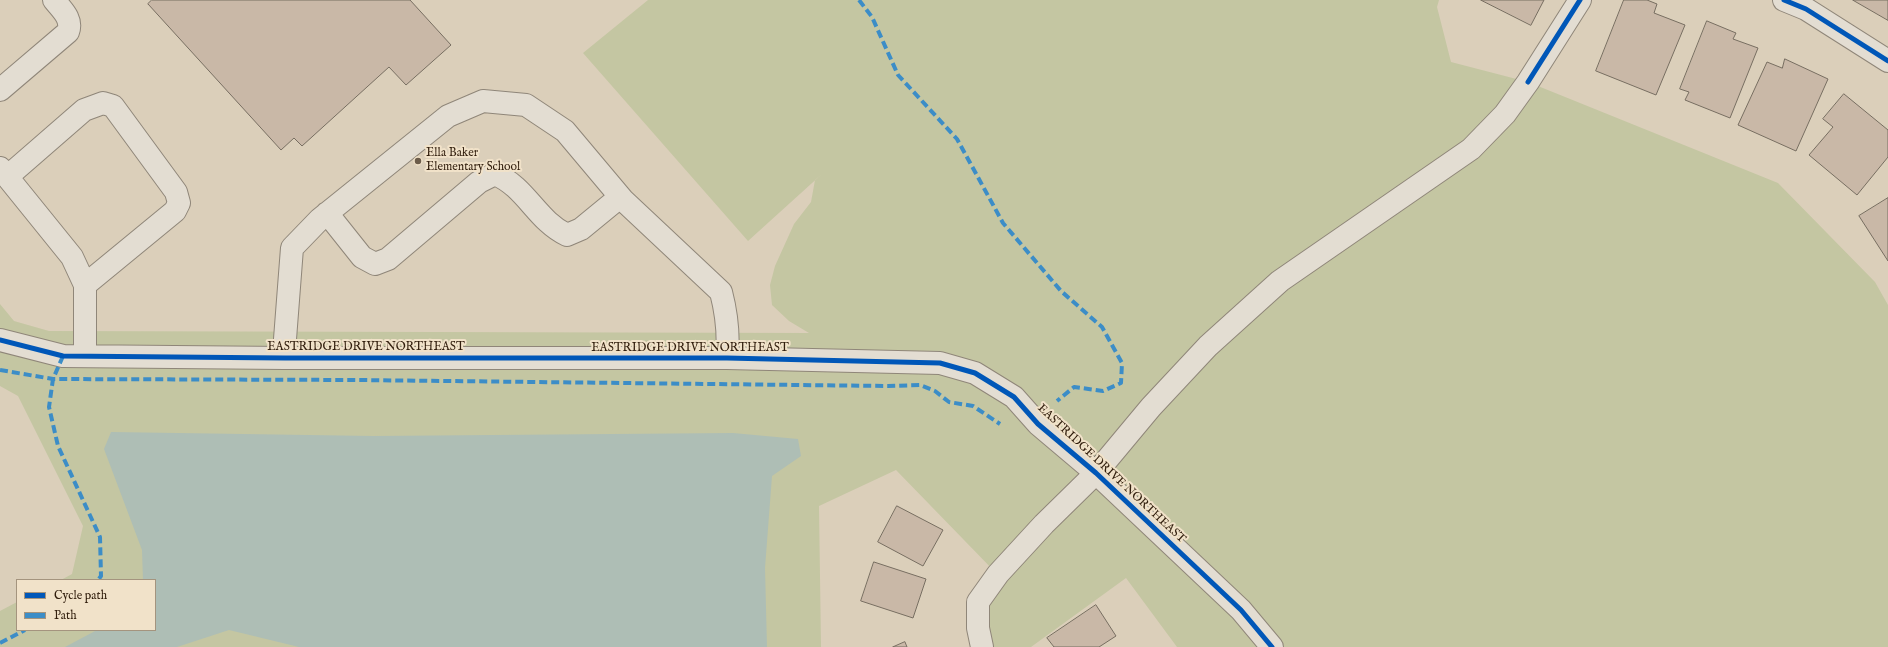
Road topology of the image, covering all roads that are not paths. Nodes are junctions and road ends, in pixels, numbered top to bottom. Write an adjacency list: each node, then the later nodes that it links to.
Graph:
1 (54, 0): 5 (street)
2 (1580, 0): 14 (street)
3 (1784, 0): 4 (street)
4 (1888, 61)
5 (0, 90)
6 (4, 172): 9 (street); 9 (street)
7 (620, 197): 8 (street); 8 (street); 13 (street)
8 (328, 213): 12 (street)
9 (85, 285): 11 (street)
10 (0, 340): 11 (street, EASTRIDGE DRIVE NORTHEAST)
11 (85, 356): 12 (street, EASTRIDGE DRIVE NORTHEAST)
12 (285, 358): 13 (street, EASTRIDGE DRIVE NORTHEAST)
13 (726, 358): 14 (street, EASTRIDGE DRIVE NORTHEAST)
14 (1096, 473): 15 (street); 16 (street, EASTRIDGE DRIVE NORTHEAST)
15 (982, 647)
16 (1272, 647)

